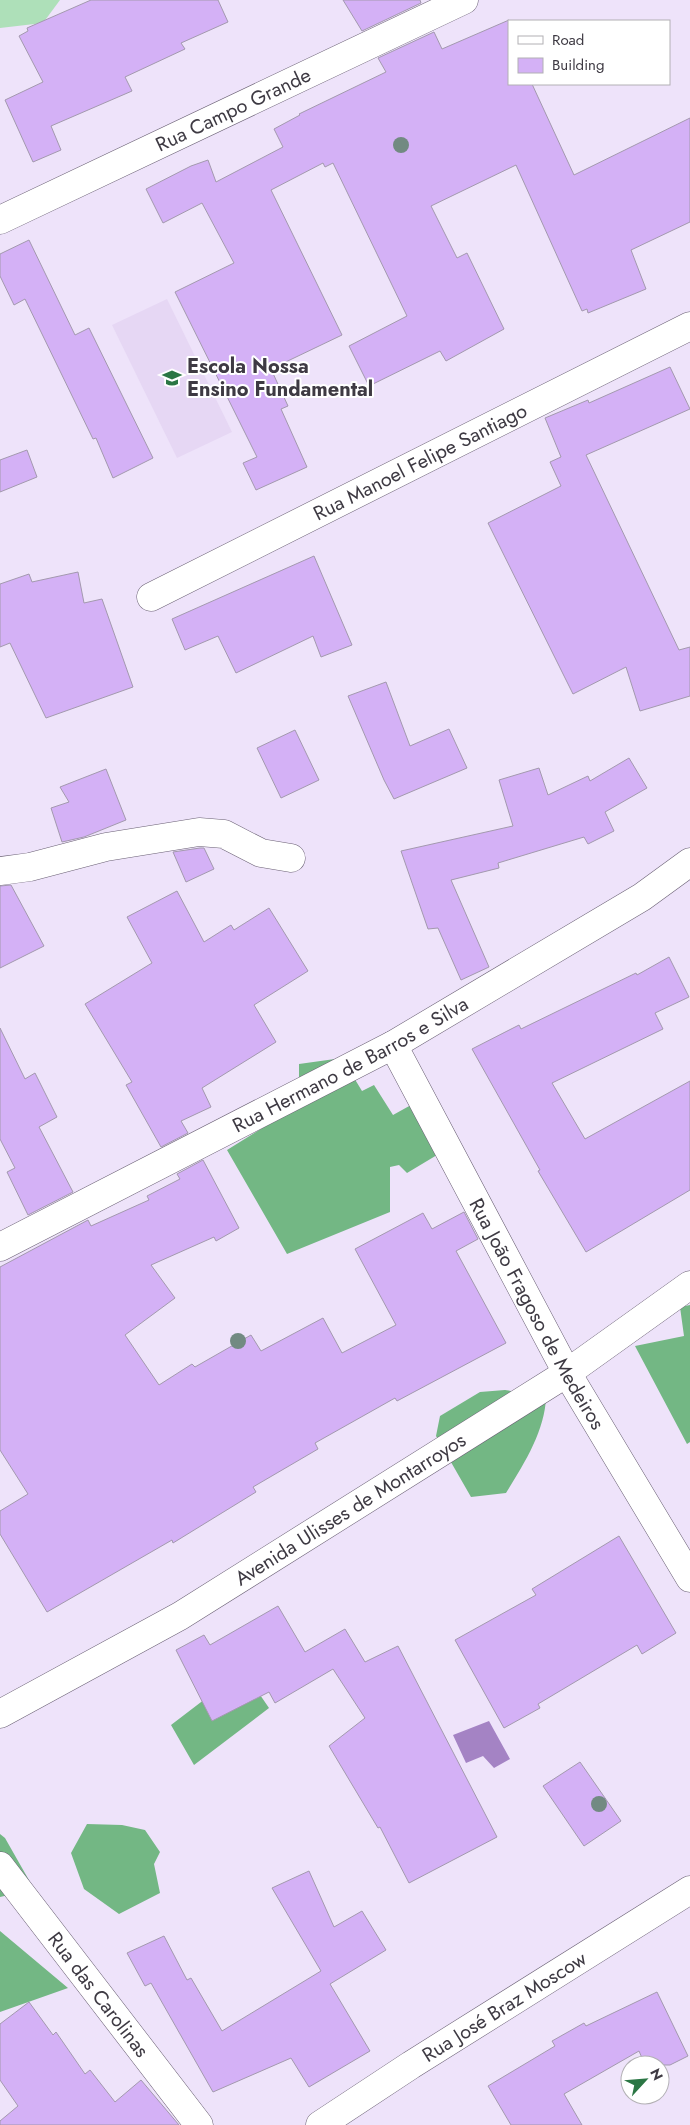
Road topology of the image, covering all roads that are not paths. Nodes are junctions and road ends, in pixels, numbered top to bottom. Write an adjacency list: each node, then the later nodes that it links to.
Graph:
1 (464, 0): 2 (street, Rua Campo Grande)
2 (0, 220)
3 (690, 326): 4 (street, Rua Manoel Felipe Santiago)
4 (151, 597)
5 (291, 858): 7 (street)
6 (690, 862): 8 (street, Rua Hermano de Barros e Silva)
7 (0, 871)
8 (393, 1045): 9 (street, Rua Hermano de Barros e Silva); 11 (street, Rua João Fragoso de Medeiros)
9 (0, 1247)
10 (690, 1285): 11 (street, Avenida Ulisses de Montarroyos)
11 (567, 1373): 12 (street, Rua João Fragoso de Medeiros); 13 (street, Avenida Ulisses de Montarroyos)
12 (690, 1578)
13 (0, 1714)
14 (0, 1866): 16 (street, Rua das Carolinas)
15 (690, 1890): 17 (street, Rua José Braz Moscow)
16 (199, 2125)
17 (320, 2125)

